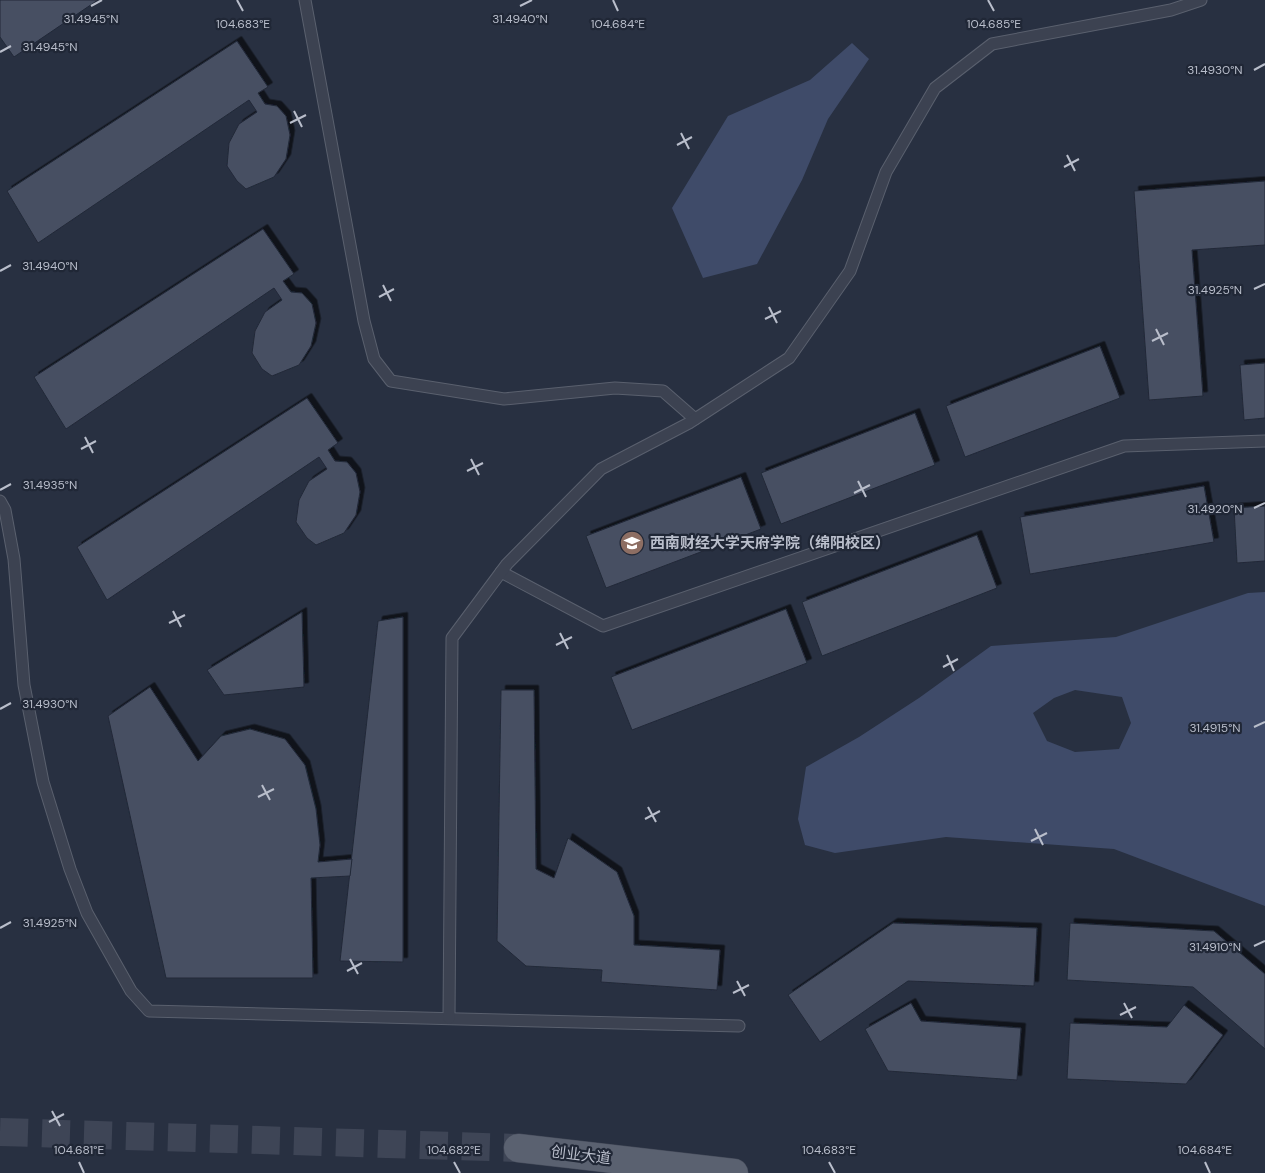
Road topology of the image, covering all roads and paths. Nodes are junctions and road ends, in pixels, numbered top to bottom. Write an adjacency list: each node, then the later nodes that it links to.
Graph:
1 (306, 0): 3 (lane)
2 (1201, 0): 3 (lane)
3 (695, 419): 6 (lane)
4 (1265, 441): 6 (lane)
5 (0, 501): 7 (lane)
6 (501, 572): 7 (lane)
7 (449, 1018): 8 (lane)
8 (739, 1026)
9 (518, 1148): 10 (main road, 创业大道)
10 (734, 1173)

